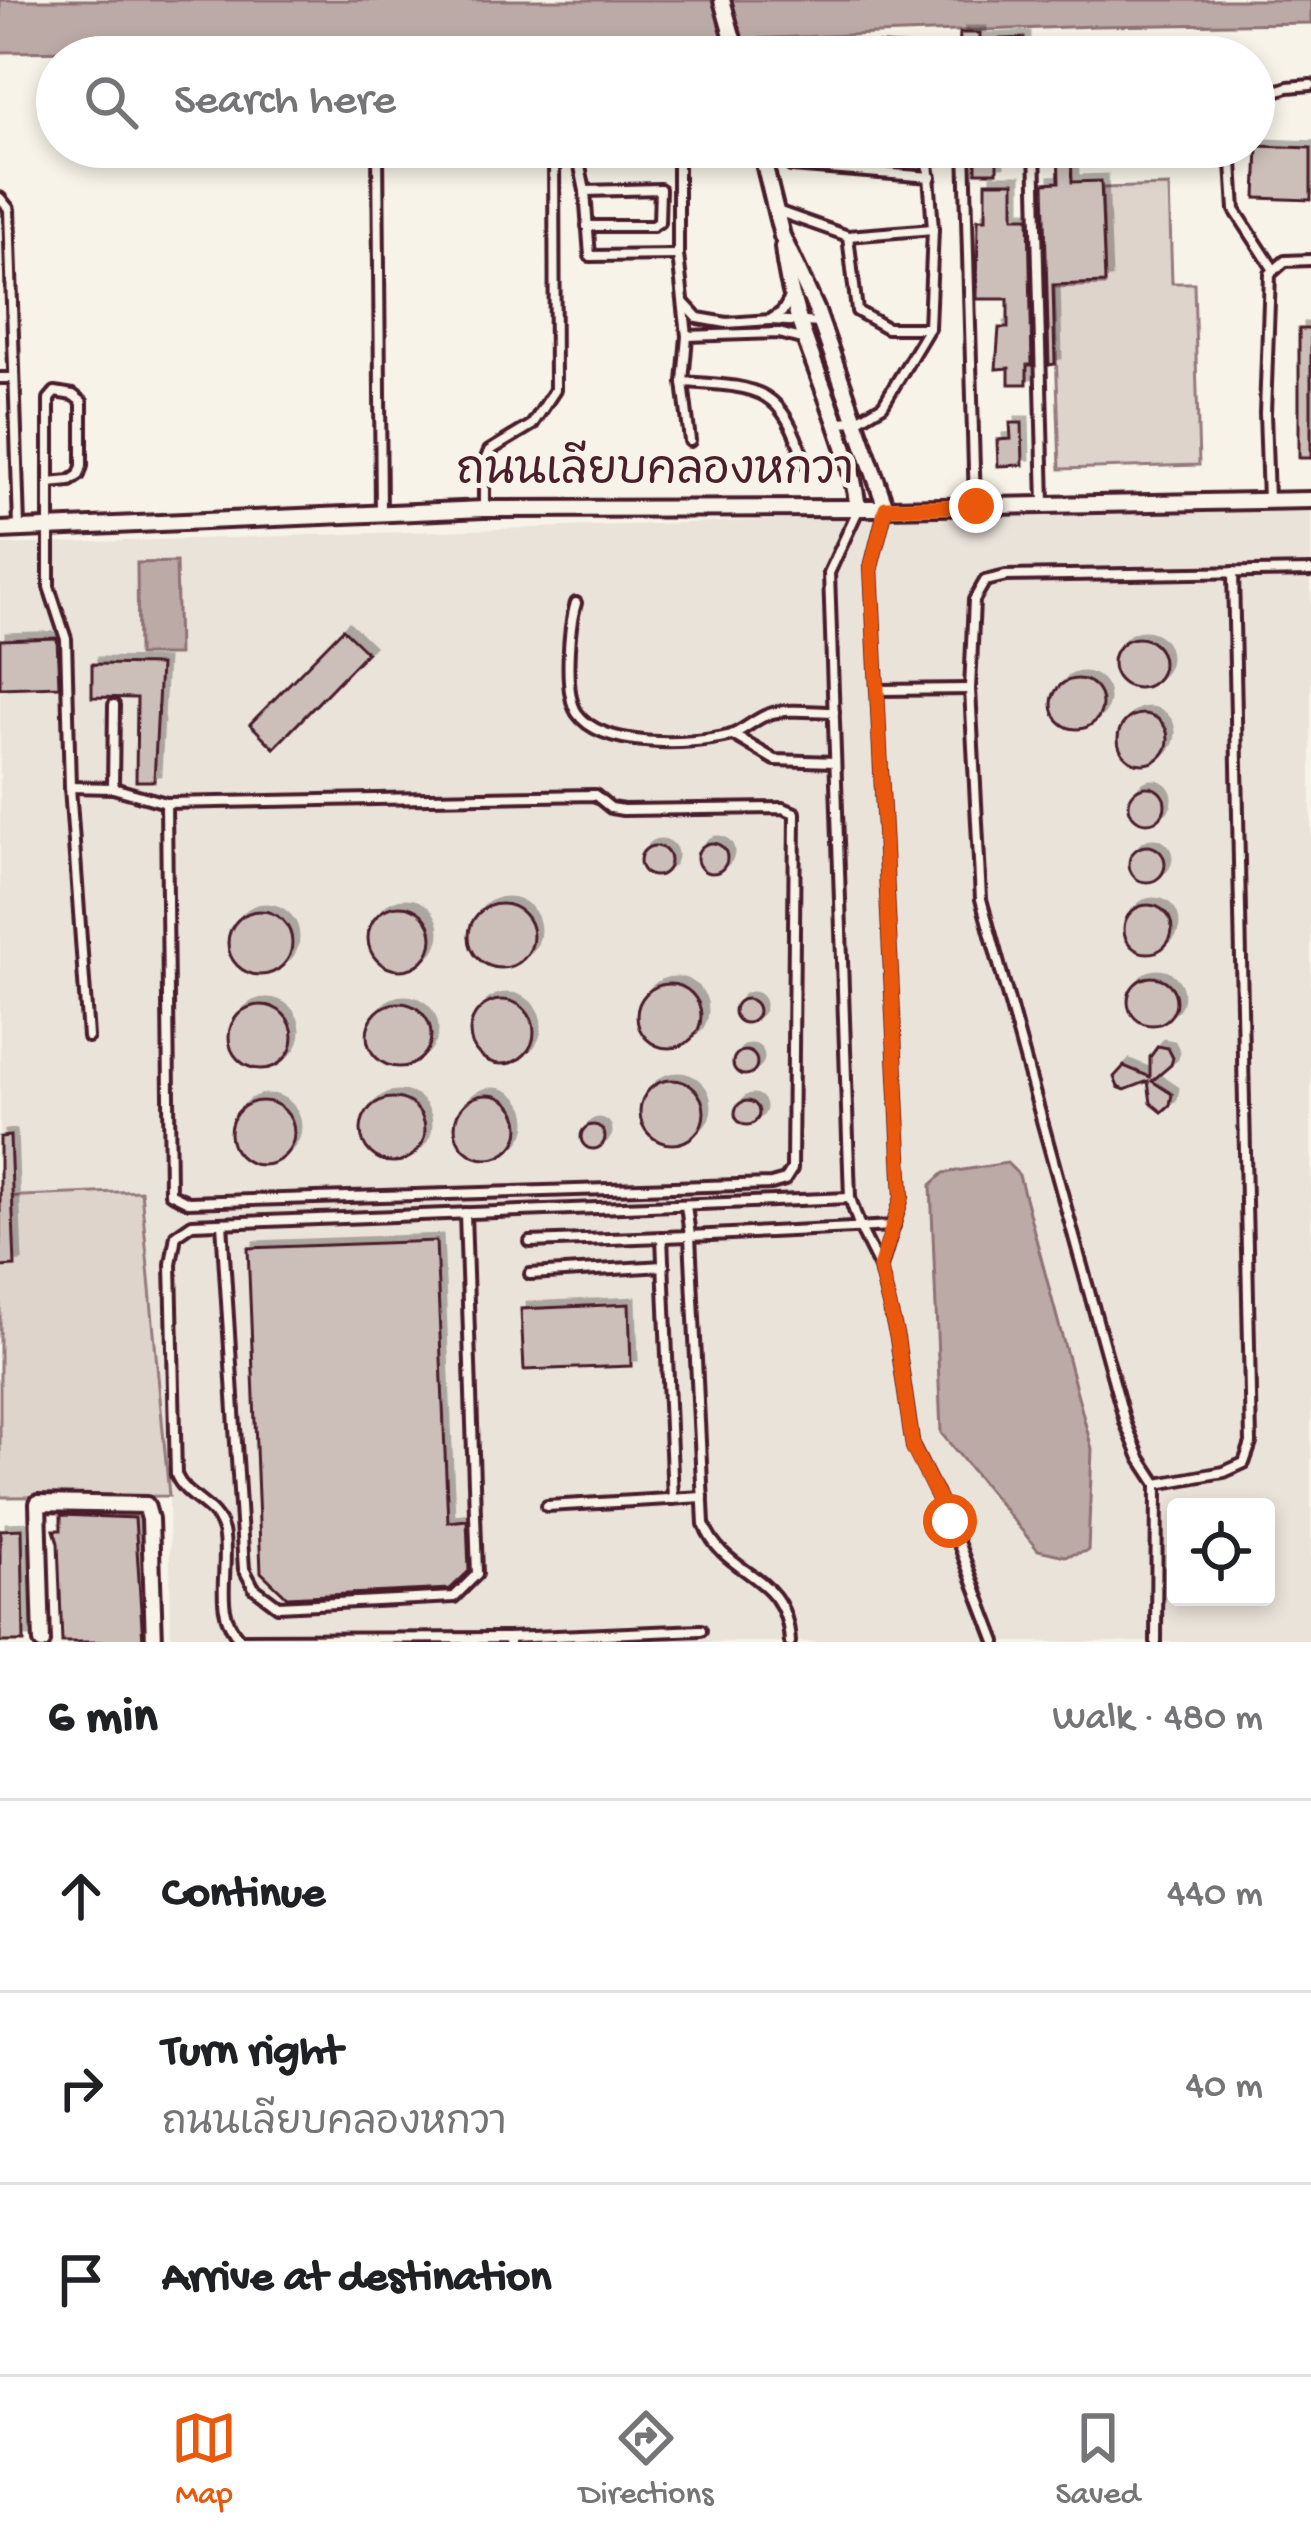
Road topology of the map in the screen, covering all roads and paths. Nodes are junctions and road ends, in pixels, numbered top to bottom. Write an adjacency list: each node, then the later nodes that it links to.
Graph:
1 (722, 0): 2 (street)
2 (732, 36)
3 (1311, 85): 4 (lane)
4 (1275, 91)
5 (378, 168): 48 (lane)
6 (554, 168): 47 (lane)
7 (581, 168): 16 (lane)
8 (678, 168): 23 (lane)
9 (765, 168): 18 (street)
10 (818, 168): 15 (lane)
11 (930, 168): 15 (lane)
12 (966, 168): 44 (lane)
13 (1036, 168): 43 (lane)
14 (1232, 168): 25 (lane)
15 (931, 178): 20 (lane)
16 (586, 191): 19 (lane); 19 (lane)
17 (0, 198): 33 (lane)
18 (775, 210): 21 (street); 22 (lane)
19 (587, 226): 23 (lane)
20 (933, 229): 22 (lane); 30 (lane)
21 (782, 236): 26 (street); 29 (street)
22 (848, 236): 30 (lane)
23 (678, 255): 27 (lane)
24 (1311, 260): 25 (lane)
25 (1274, 270): 41 (lane)
26 (790, 298): 28 (lane); 31 (street)
27 (683, 302): 28 (lane); 32 (lane)
28 (770, 320): 31 (lane)
29 (821, 323): 31 (lane); 36 (street)
30 (929, 328): 36 (lane)
31 (802, 329): 32 (lane); 37 (street)
32 (687, 336): 35 (lane)
33 (14, 378): 34 (lane); 50 (lane)
34 (0, 379)
35 (683, 382): 38 (lane); 39 (lane)
36 (856, 421): 37 (lane); 46 (street)
37 (839, 422): 45 (street)
38 (690, 441)
39 (805, 463)
40 (49, 483): 40 (lane); 49 (lane)
41 (1268, 500): 42 (street, ถนนเลียบคลองหกวา); 43 (street, ถนนเลียบคลองหกวา)
42 (1311, 500)
43 (1044, 505): 44 (street, ถนนเลียบคลองหกวา)
44 (976, 506): 46 (street, ถนนเลียบคลองหกวา)
45 (858, 508): 46 (street, ถนนเลียบคลองหกวา); 47 (street, ถนนเลียบคลองหกวา); 58 (lane)
46 (886, 508): 56 (lane)
47 (484, 509): 48 (street, ถนนเลียบคลองหกวา)
48 (381, 514): 49 (street, ถนนเลียบคลองหกวา)
49 (48, 527): 50 (street, ถนนเลียบคลองหกวา); 61 (lane)
50 (19, 529): 51 (street, ถนนเลียบคลองหกวา)
51 (0, 530)
52 (1311, 571): 53 (lane)
53 (1233, 572): 55 (lane); 77 (lane)
54 (576, 602): 59 (lane)
55 (970, 688): 56 (lane); 77 (lane)
56 (880, 690): 69 (lane)
57 (114, 705): 62 (lane)
58 (834, 712): 59 (lane); 60 (lane)
59 (734, 735): 60 (lane)
60 (836, 762): 65 (lane)
61 (70, 788): 62 (lane); 64 (lane)
62 (113, 788): 63 (lane)
63 (166, 802): 63 (lane)
64 (88, 1036)
65 (850, 1198): 66 (lane); 70 (lane)
66 (686, 1205): 67 (lane); 71 (lane)
67 (465, 1214): 68 (lane); 68 (lane)
68 (222, 1223): 82 (lane)
69 (894, 1226): 70 (lane); 75 (lane)
70 (860, 1228): 71 (lane); 75 (lane)
71 (690, 1236): 72 (lane); 78 (lane)
72 (662, 1238): 73 (lane); 74 (lane)
73 (530, 1242)
74 (664, 1266): 76 (lane); 79 (lane)
75 (880, 1268): 86 (lane)
76 (530, 1274)
77 (1157, 1484): 87 (lane)
78 (703, 1497): 79 (lane); 85 (lane)
79 (674, 1499): 80 (lane)
80 (547, 1506)
81 (701, 1630): 82 (lane)
82 (509, 1640)
83 (42, 1642): 84 (street)
84 (154, 1642)
85 (790, 1642)
86 (996, 1642)
87 (1156, 1642)

